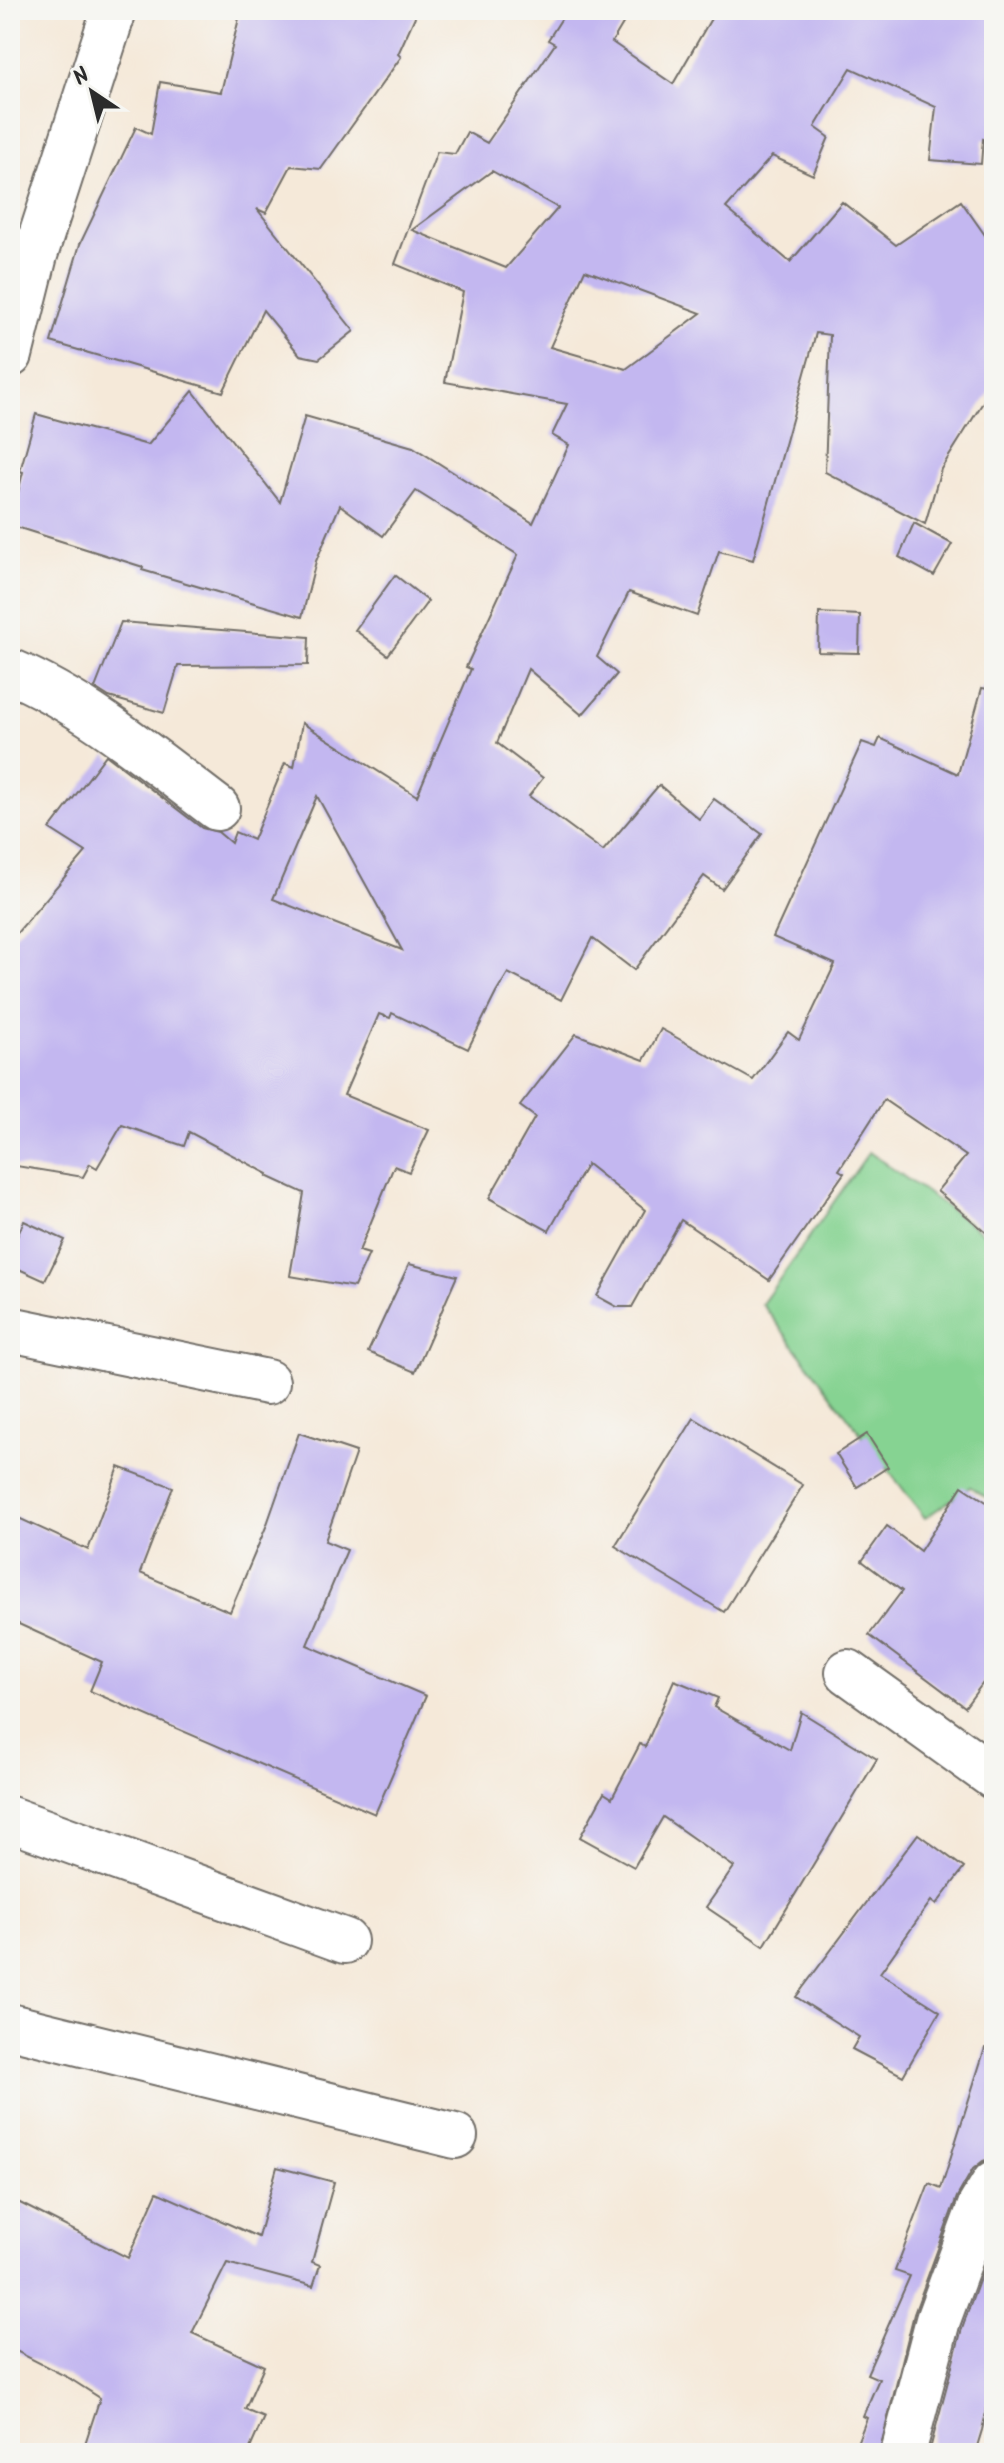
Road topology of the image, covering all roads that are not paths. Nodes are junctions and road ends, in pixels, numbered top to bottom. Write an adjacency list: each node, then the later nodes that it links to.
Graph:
1 (114, 10): 2 (street)
2 (10, 355)
3 (10, 671): 4 (street)
4 (217, 808)
5 (10, 1329): 6 (street)
6 (267, 1382)
7 (848, 1672): 8 (street)
8 (994, 1777)
9 (10, 1819): 10 (street)
10 (345, 1941)
11 (10, 2026): 12 (street)
12 (455, 2136)
13 (994, 2183): 14 (street)
14 (903, 2453)

